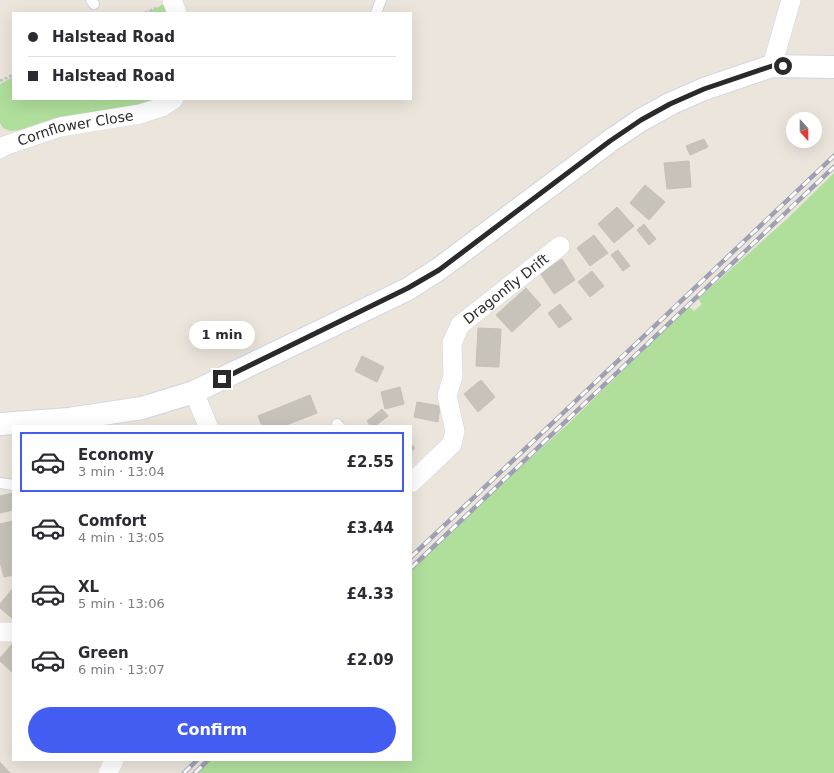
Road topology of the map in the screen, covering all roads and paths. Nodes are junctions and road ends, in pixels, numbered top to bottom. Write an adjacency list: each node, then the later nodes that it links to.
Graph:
1 (172, 0): 4 (street)
2 (381, 0): 5 (lane)
3 (791, 0): 6 (street)
4 (177, 12)
5 (376, 12)
6 (772, 66): 7 (street); 13 (street)
7 (834, 67)
8 (12, 75): 9 (path)
9 (0, 81)
10 (172, 100): 11 (street, Cornflower Close)
11 (1, 146)
12 (560, 246): 16 (street, Dragonfly Drift)
13 (194, 392): 14 (street); 15 (street)
14 (0, 424)
15 (208, 425)
16 (412, 482)
17 (0, 483): 18 (lane)
18 (12, 485)
19 (0, 632): 20 (street)
20 (12, 632)
21 (114, 761): 22 (street)
22 (108, 773)

